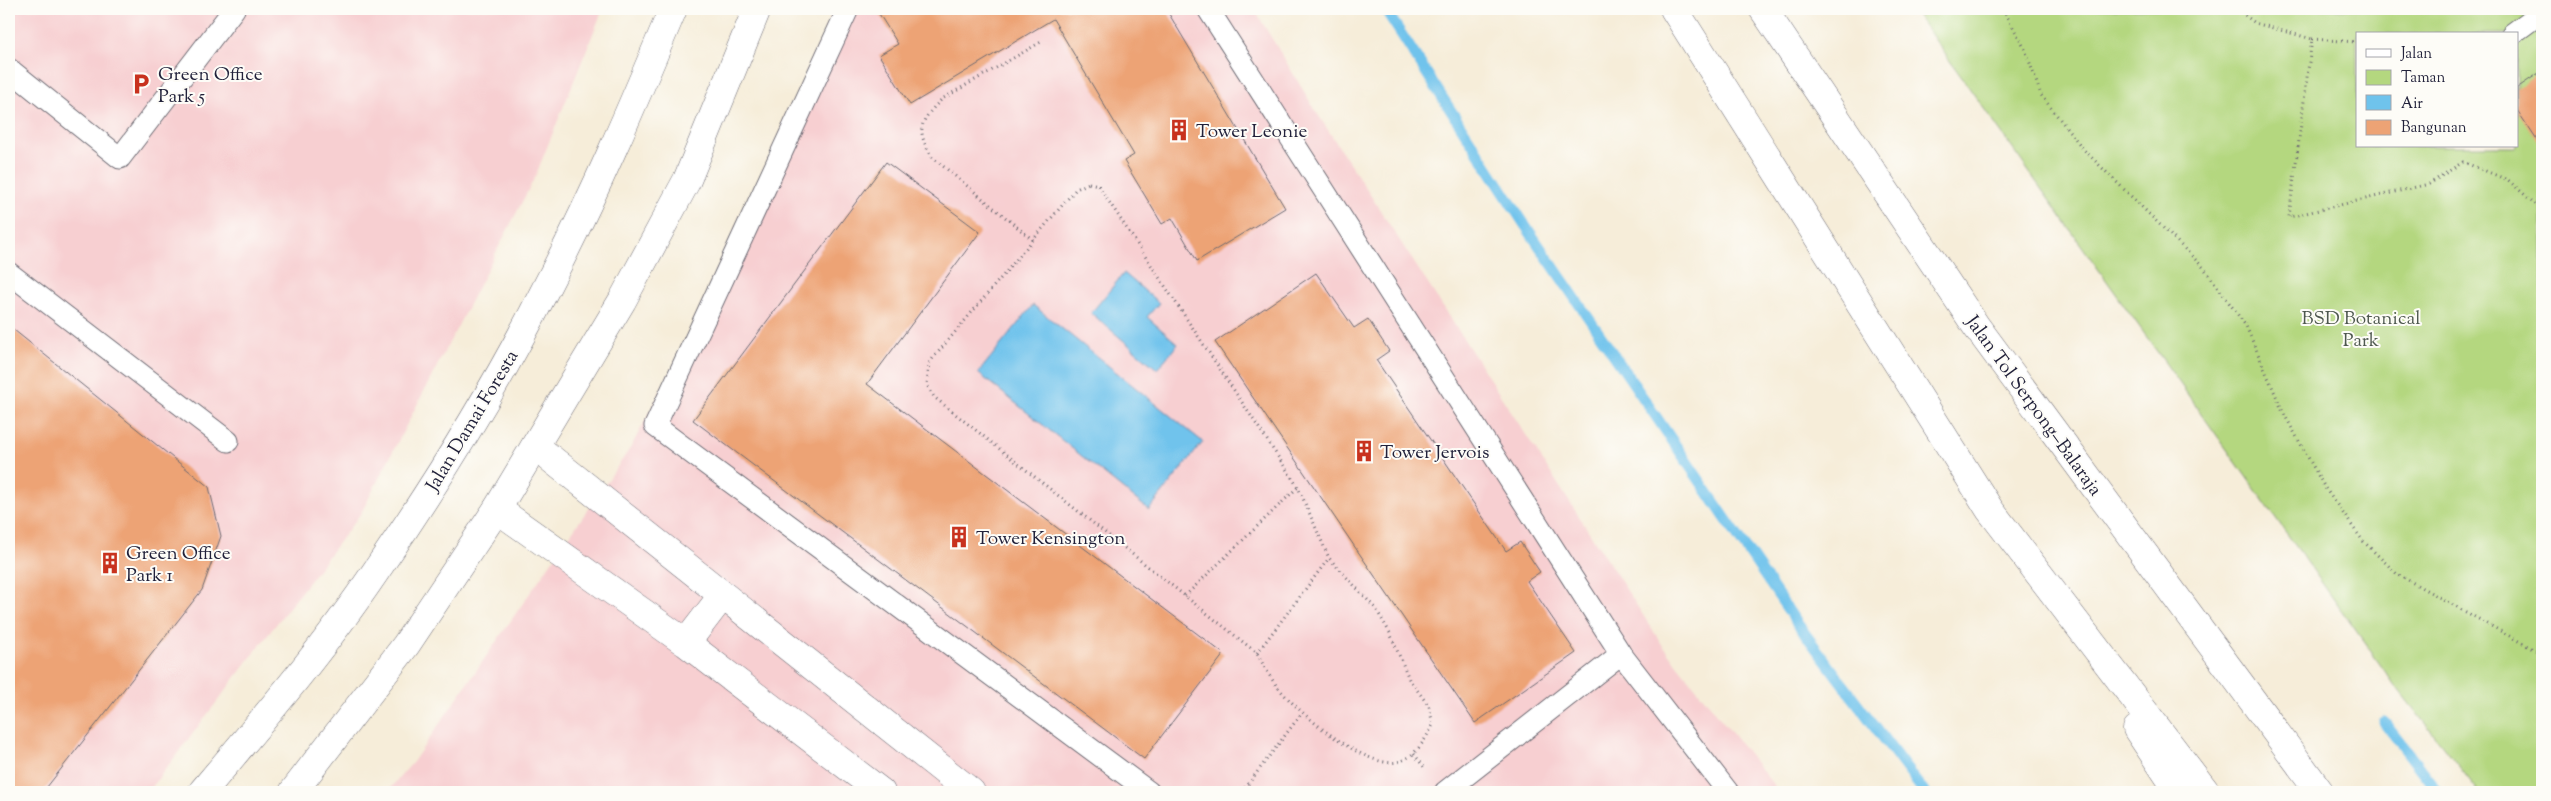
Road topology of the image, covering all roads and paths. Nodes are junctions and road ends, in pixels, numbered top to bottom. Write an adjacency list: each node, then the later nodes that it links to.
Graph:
1 (234, 9): 15 (lane)
2 (673, 9): 32 (main road, Jalan Damai Foresta)
3 (758, 9): 20 (main road)
4 (848, 9): 36 (lane)
5 (1208, 9): 29 (lane)
6 (1674, 9): 23 (main road)
7 (1763, 9): 42 (main road, Jalan Tol Serpong–Balaraja)
8 (2003, 9): 30 (path)
9 (2237, 9): 12 (path)
10 (2542, 12): 11 (lane)
11 (2515, 32)
12 (2312, 39): 14 (path); 16 (path)
13 (1041, 42): 17 (path)
14 (2356, 42)
15 (9, 69)
16 (2542, 210)
17 (1033, 240): 21 (path); 26 (path)
18 (9, 273): 19 (lane)
19 (228, 441)
20 (535, 446): 22 (main road); 25 (main road)
21 (1298, 487): 24 (path); 26 (path)
22 (497, 509): 27 (main road); 33 (main road)
23 (1990, 510): 40 (main road); 41 (main road)
24 (1329, 558): 28 (path); 31 (path)
25 (722, 596): 27 (main road); 35 (main road)
26 (1184, 596): 28 (path)
27 (686, 643): 34 (main road)
28 (1257, 653): 31 (path)
29 (1622, 654): 38 (lane); 39 (lane)
30 (2542, 654)
31 (1302, 713): 37 (path)
32 (202, 792)
33 (293, 792)
34 (881, 792)
35 (971, 792)
36 (1149, 792)
37 (1242, 792)
38 (1445, 792)
39 (1728, 792)
40 (2179, 792)
41 (2206, 792)
42 (2320, 792)

